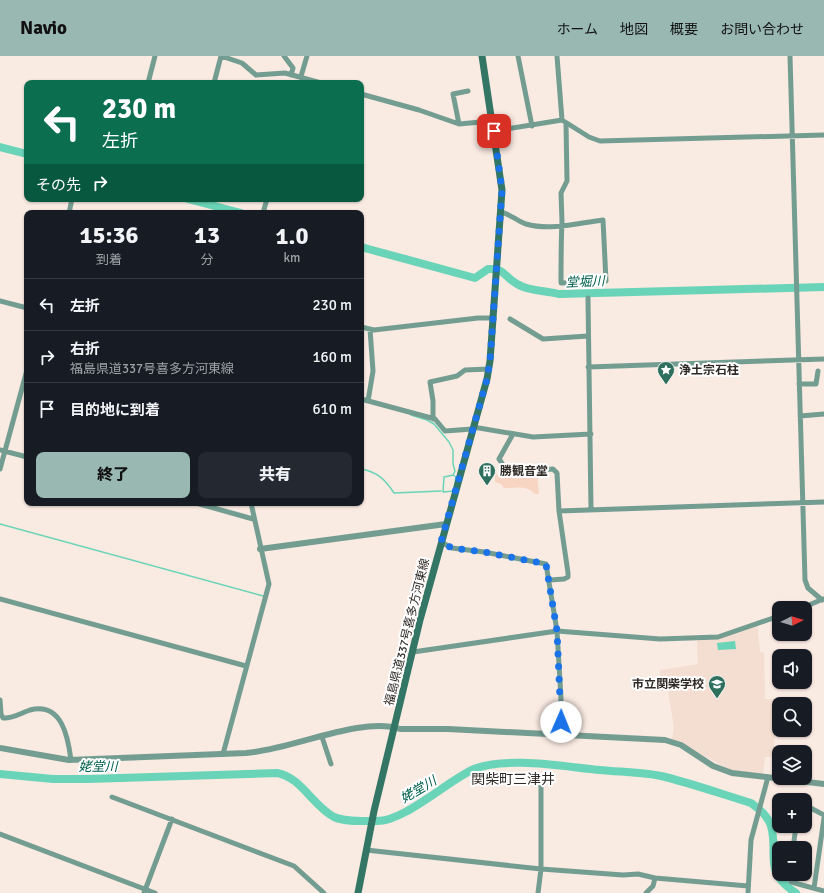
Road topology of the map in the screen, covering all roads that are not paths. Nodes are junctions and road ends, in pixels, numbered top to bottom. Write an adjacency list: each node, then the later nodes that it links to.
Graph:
1 (155, 56): 10 (street)
2 (284, 56): 9 (street)
3 (307, 56): 12 (street)
4 (482, 56): 15 (main road, 福島県道337号喜多方河東線)
5 (518, 56): 18 (street)
6 (557, 56): 16 (street)
7 (790, 56): 21 (street)
8 (241, 59): 9 (street); 11 (street)
9 (291, 75): 12 (street)
10 (149, 80)
11 (215, 80)
12 (300, 80)
13 (468, 91): 17 (street)
14 (364, 95): 17 (street)
15 (492, 121): 17 (street); 19 (main road, 福島県道337号喜多方河東線)
16 (564, 121): 18 (street); 21 (street); 23 (street)
17 (459, 124)
18 (532, 126): 19 (street)
19 (494, 131): 22 (main road, 福島県道337号喜多方河東線)
20 (824, 135): 21 (street)
21 (792, 136): 32 (street)
22 (500, 212): 23 (street); 27 (main road, 福島県道337号喜多方河東線)
23 (562, 225): 23 (street)
24 (588, 298): 31 (street)
25 (0, 301): 26 (street)
26 (24, 307)
27 (494, 318): 30 (street); 35 (main road, 福島県道337号喜多方河東線)
28 (510, 319): 31 (street)
29 (364, 328): 30 (street)
30 (370, 330): 40 (street)
31 (588, 336): 34 (street)
32 (799, 359): 33 (street); 34 (street); 38 (street)
33 (824, 359)
34 (588, 367): 46 (street)
35 (489, 368): 43 (street); 44 (main road, 福島県道337号喜多方河東線)
36 (818, 371): 38 (street)
37 (24, 380): 47 (street)
38 (799, 384): 42 (street)
39 (364, 400): 40 (street)
40 (368, 401): 43 (street)
41 (824, 414): 42 (street)
42 (800, 416): 51 (street)
43 (433, 419): 44 (street)
44 (473, 428): 45 (street); 57 (main road, 福島県道337号喜多方河東線)
45 (513, 434): 46 (street); 55 (street)
46 (591, 434): 54 (street)
47 (2, 450): 48 (street); 49 (street)
48 (24, 456)
49 (0, 469)
50 (824, 502): 51 (street)
51 (802, 503): 54 (street); 62 (street)
52 (207, 506): 56 (street)
53 (251, 506): 56 (street)
54 (591, 509): 55 (street)
55 (559, 511): 60 (street)
56 (253, 519): 59 (street)
57 (446, 524): 58 (main road, 福島県道337号喜多方河東線); 59 (street)
58 (441, 542): 60 (street); 66 (main road, 福島県道337号喜多方河東線)
59 (260, 549): 67 (street)
60 (550, 580): 65 (street)
61 (0, 599): 67 (street)
62 (823, 599): 63 (street)
63 (812, 604)
64 (772, 618): 65 (street)
65 (557, 631): 66 (street); 70 (street)
66 (413, 652): 69 (main road, 福島県道337号喜多方河東線)
67 (246, 666): 73 (street)
68 (0, 700): 74 (street)
69 (394, 727): 70 (street); 71 (street); 84 (main road, 福島県道337号喜多方河東線)
70 (560, 734): 77 (street)
71 (322, 737): 73 (street); 75 (street)
72 (0, 748): 74 (street)
73 (223, 754): 74 (street)
74 (71, 760)
75 (331, 764)
76 (541, 777): 85 (street)
77 (768, 777): 78 (street); 88 (street)
78 (824, 784)
79 (112, 797): 82 (street)
80 (812, 809): 81 (street)
81 (824, 817): 89 (street)
82 (172, 819): 90 (street); 93 (street)
83 (0, 834): 90 (street)
84 (366, 850): 85 (street); 94 (main road, 福島県道337号喜多方河東線)
85 (541, 869): 86 (street); 95 (street)
86 (655, 878): 88 (street); 96 (street)
87 (791, 881): 89 (street)
88 (748, 886): 97 (street)
89 (814, 888): 91 (street)
90 (145, 891): 92 (street)
91 (824, 891)
92 (155, 893)
93 (324, 893)
94 (358, 893)
95 (538, 893)
96 (646, 893)
97 (748, 893)

